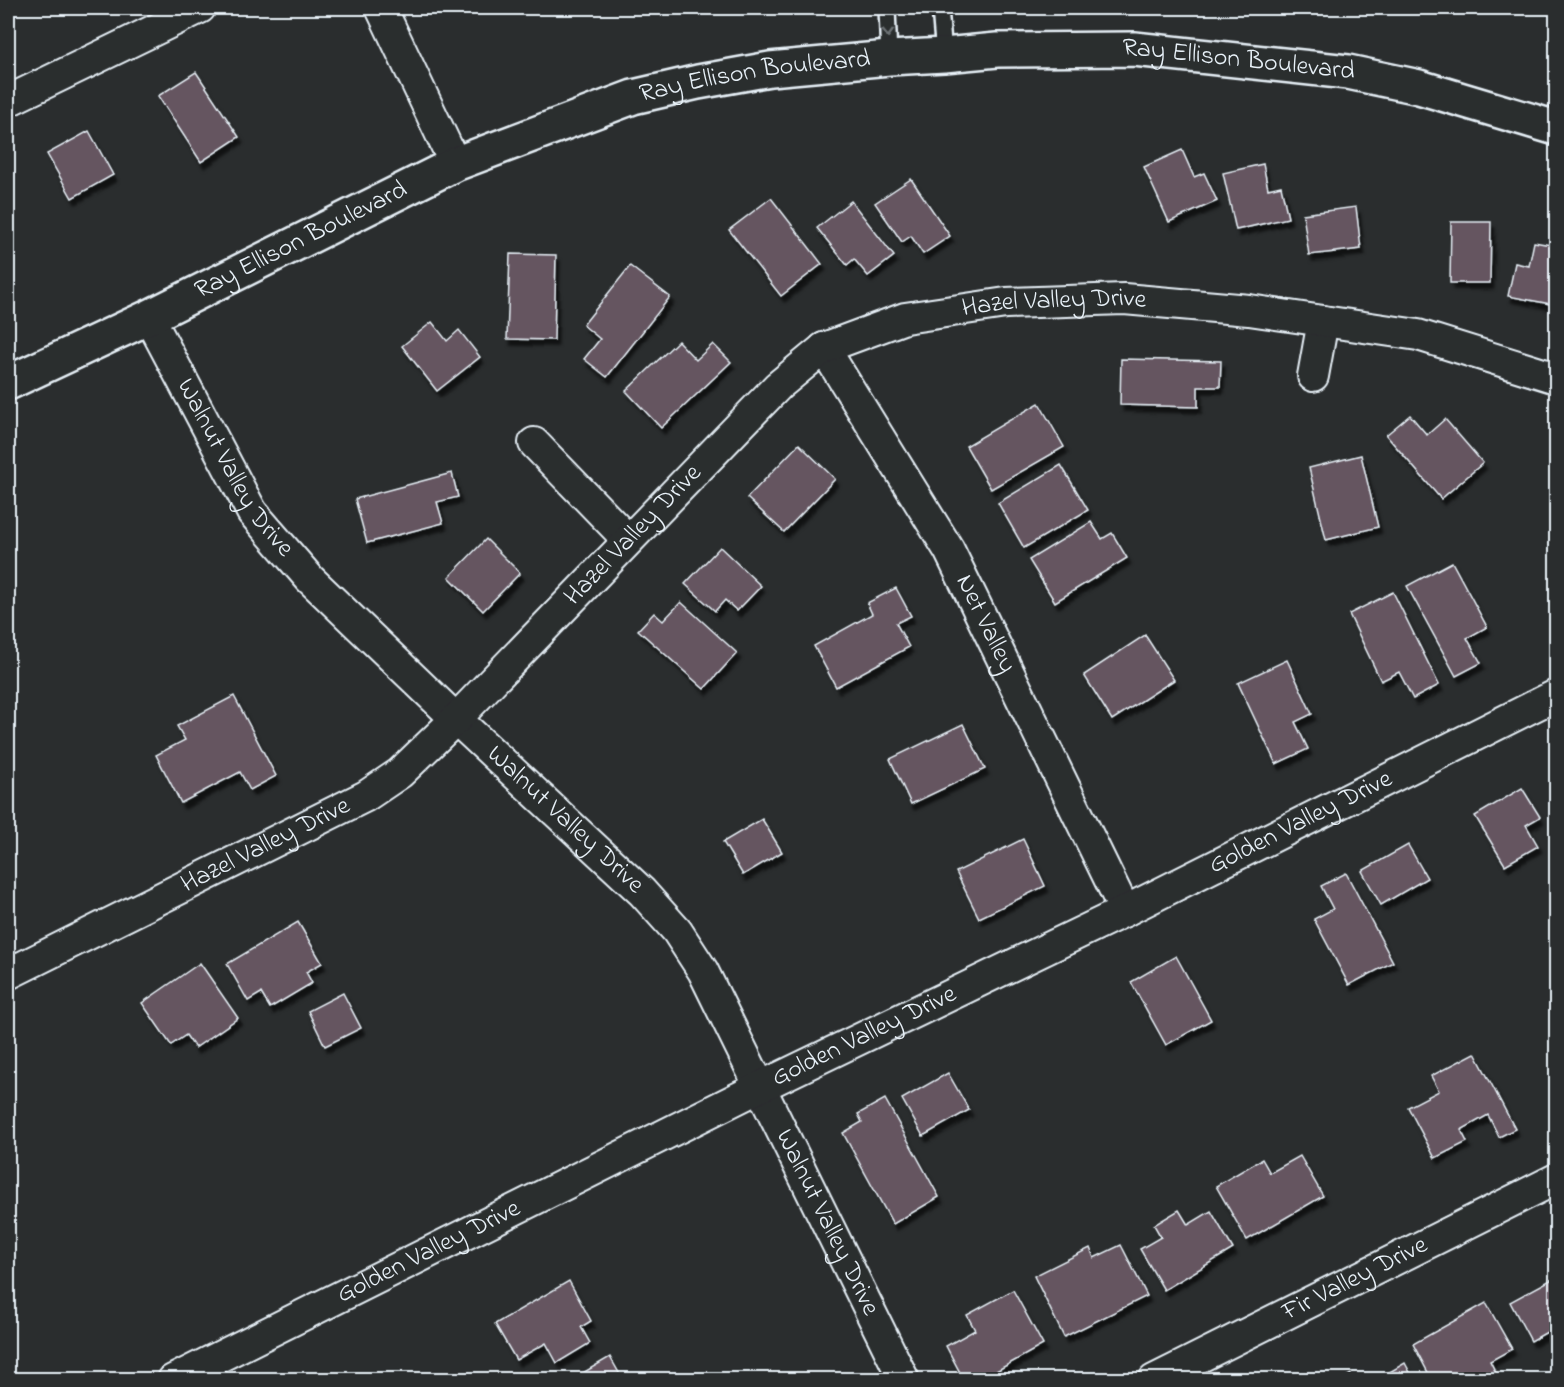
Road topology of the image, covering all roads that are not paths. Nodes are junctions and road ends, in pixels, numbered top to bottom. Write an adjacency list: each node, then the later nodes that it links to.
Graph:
1 (200, 8): 7 (street)
2 (381, 8): 9 (street)
3 (887, 8): 6 (lane, one-way to 6)
4 (939, 8): 5 (lane)
5 (944, 55): 6 (main road, Ray Ellison Boulevard); 8 (main road, Ray Ellison Boulevard)
6 (889, 58): 9 (main road, Ray Ellison Boulevard)
7 (8, 101)
8 (1557, 128)
9 (455, 164): 10 (main road, Ray Ellison Boulevard)
10 (149, 317): 15 (main road, Ray Ellison Boulevard); 19 (street, Walnut Valley Drive)
11 (1323, 321): 12 (street, Hazel Valley Drive); 13 (street); 14 (street, Hazel Valley Drive)
12 (824, 348): 17 (street, Hazel Valley Drive); 20 (street, Net Valley)
13 (1313, 376)
14 (1557, 378)
15 (8, 383)
16 (534, 443): 17 (street)
17 (628, 540): 19 (street, Hazel Valley Drive)
18 (1557, 695): 20 (street, Golden Valley Drive)
19 (456, 719): 21 (street, Hazel Valley Drive); 22 (street, Walnut Valley Drive)
20 (1125, 911): 22 (street, Golden Valley Drive)
21 (8, 974)
22 (760, 1087): 24 (street, Golden Valley Drive); 25 (street, Walnut Valley Drive)
23 (1557, 1179): 26 (street, Fir Valley Drive)
24 (174, 1380)
25 (904, 1380)
26 (1154, 1380)

